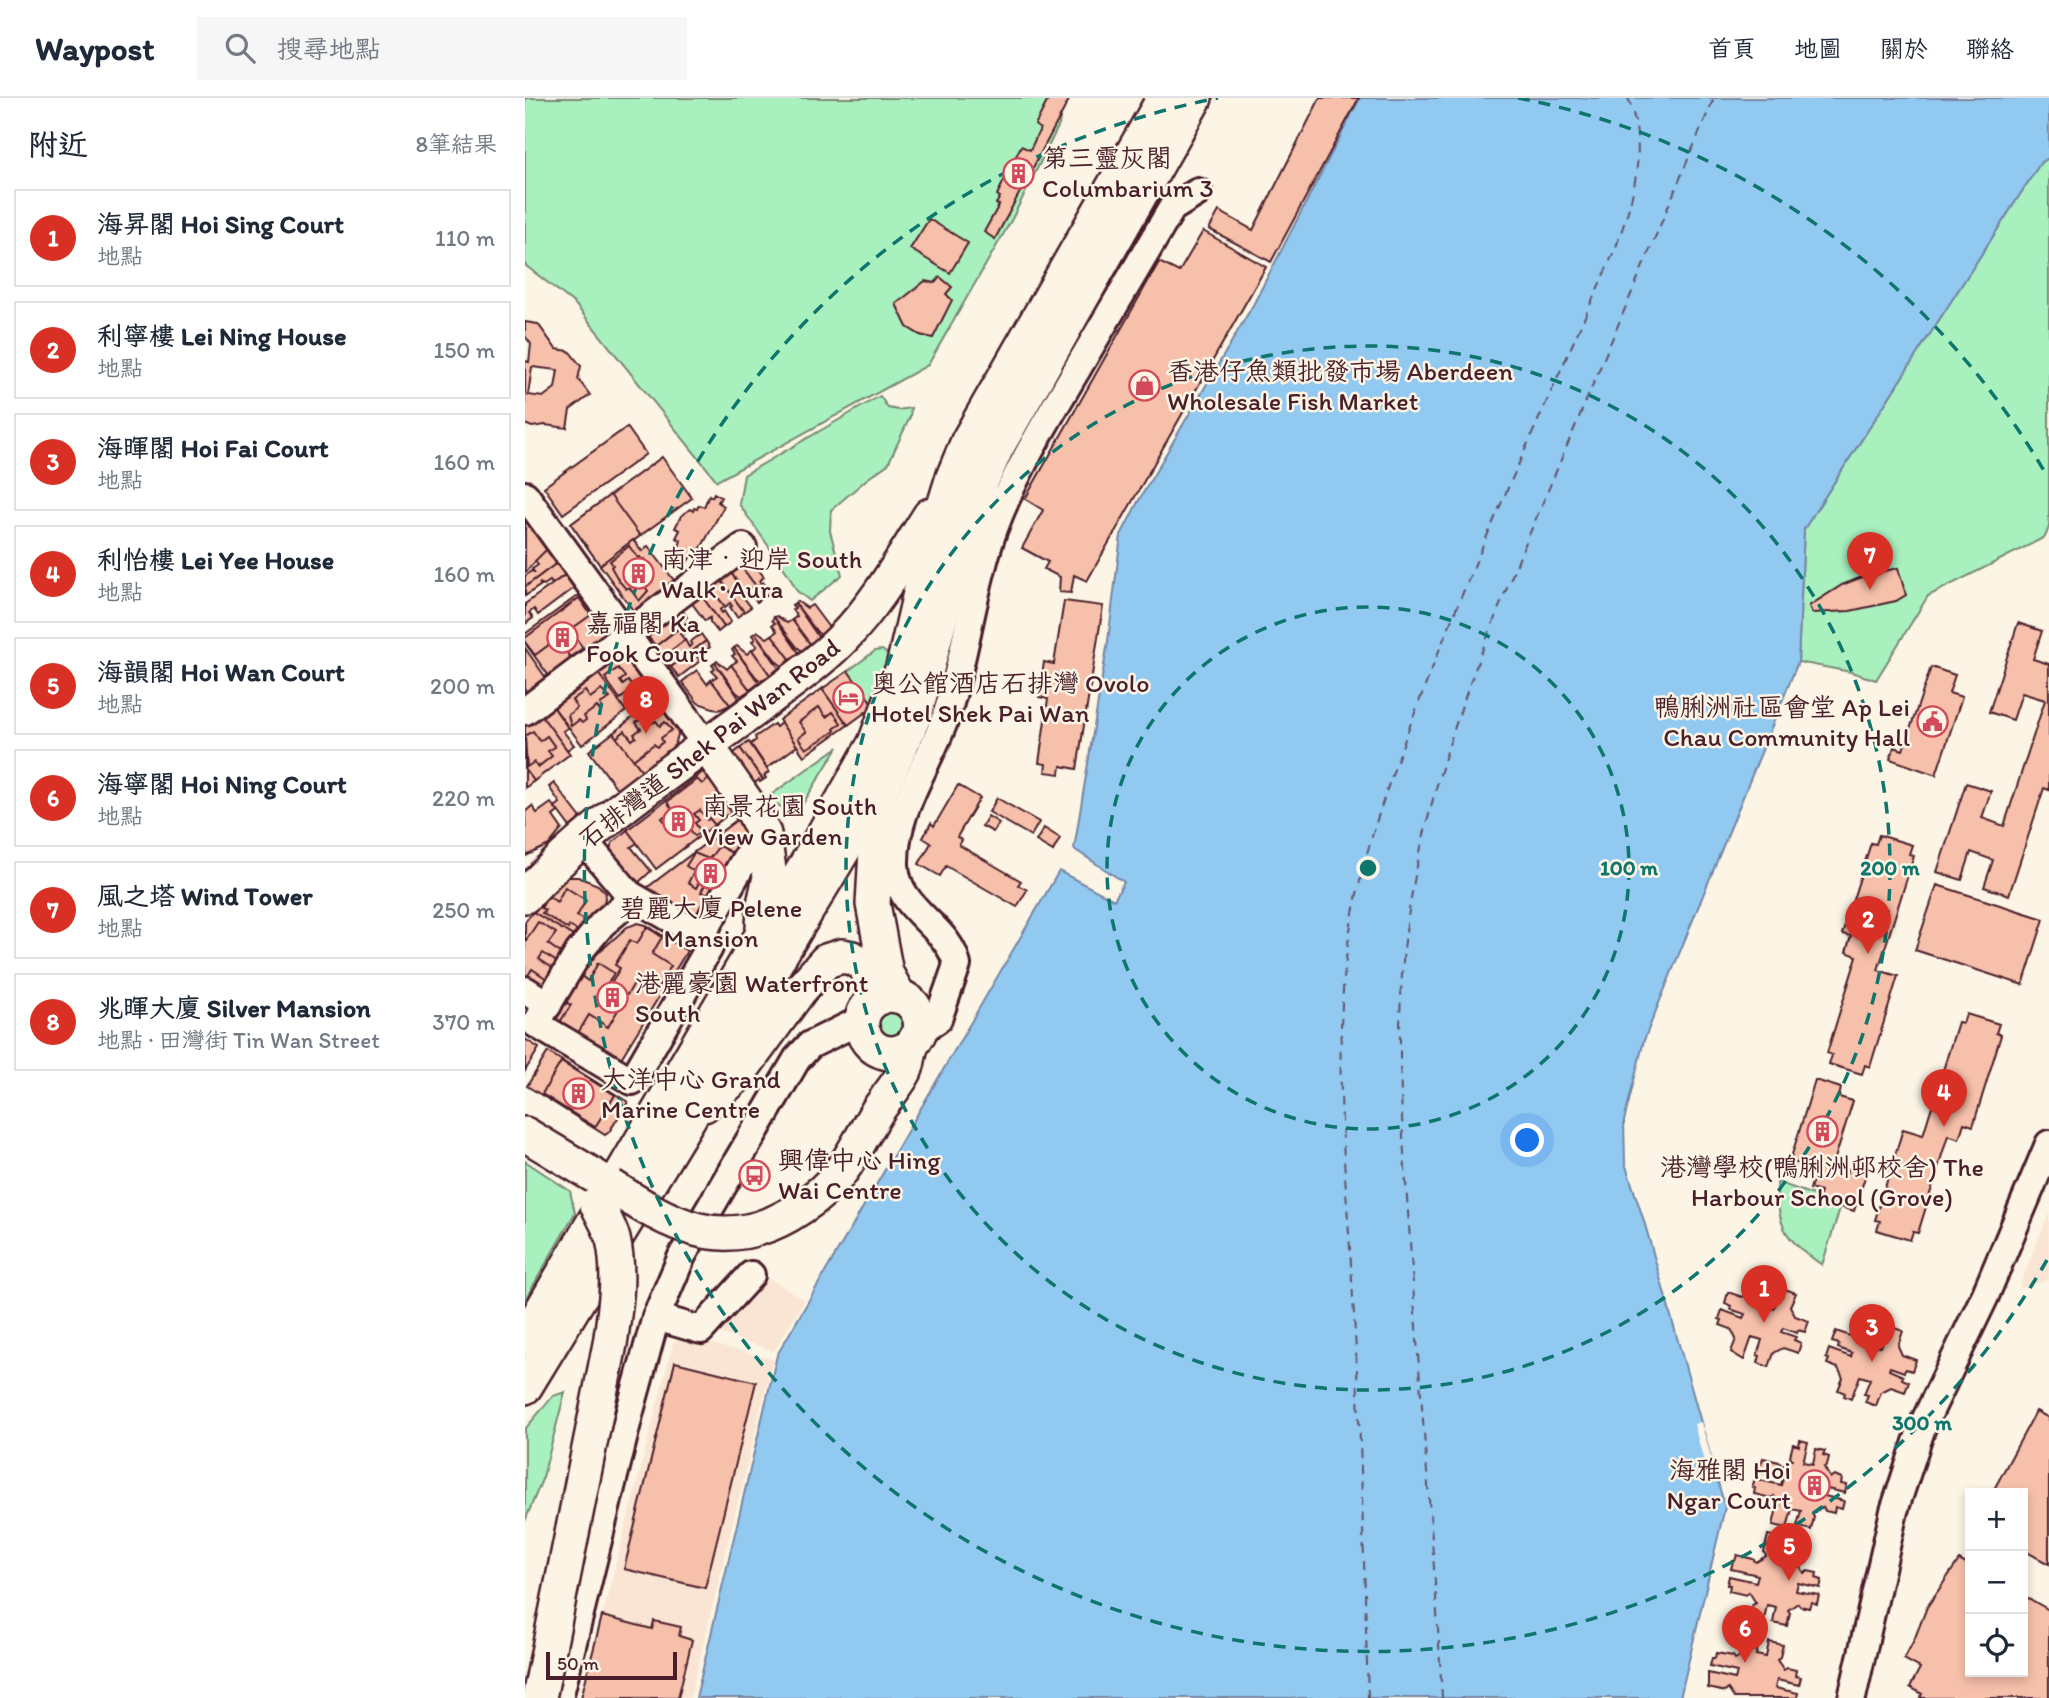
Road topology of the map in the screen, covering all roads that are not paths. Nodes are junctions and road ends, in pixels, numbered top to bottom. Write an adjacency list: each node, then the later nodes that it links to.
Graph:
1 (1164, 98): 4 (main road)
2 (1195, 98): 10 (main road)
3 (1198, 192): 19 (street)
4 (953, 477): 9 (main road, 石排灣道 Shek Pai Wan Road); 15 (main road)
5 (525, 495): 7 (street)
6 (743, 547): 7 (street)
7 (626, 634): 8 (street); 9 (street)
8 (525, 711)
9 (708, 746): 11 (main road, 石排灣道 Shek Pai Wan Road); 15 (main road)
10 (879, 795): 19 (main road); 20 (main road)
11 (584, 841): 13 (main road, 石排灣道 Shek Pai Wan Road); 14 (street)
12 (748, 854): 16 (street)
13 (525, 896)
14 (634, 897): 16 (street); 18 (street)
15 (762, 935): 26 (main road)
16 (701, 936): 18 (street)
17 (525, 990): 18 (street)
18 (542, 1014)
19 (890, 1022): 20 (main road); 23 (main road, bridge); 25 (street)
20 (689, 1118): 27 (main road)
21 (531, 1138): 23 (main road)
22 (2049, 1144): 30 (street)
23 (572, 1163): 28 (main road, bridge)
24 (751, 1275): 25 (street)
25 (656, 1317): 29 (street)
26 (525, 1339)
27 (525, 1387)
28 (539, 1698)
29 (559, 1698)
30 (1852, 1698)

